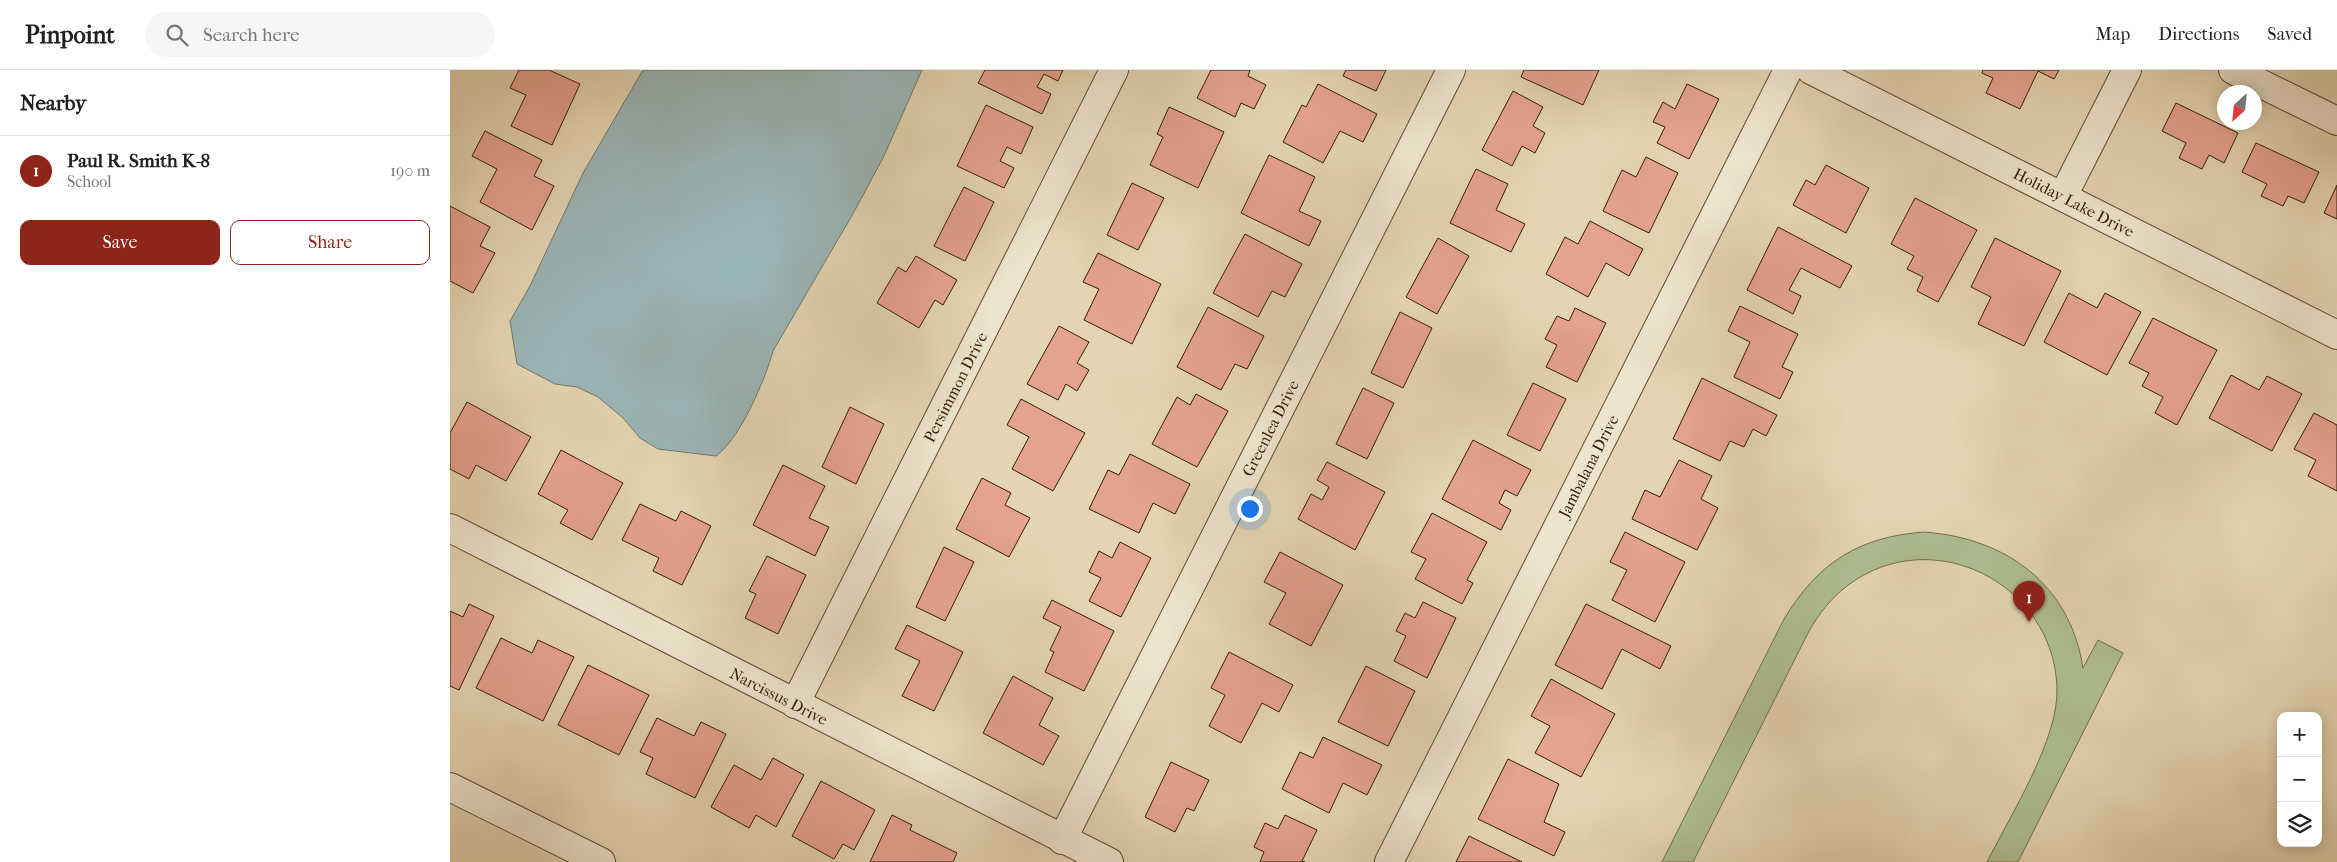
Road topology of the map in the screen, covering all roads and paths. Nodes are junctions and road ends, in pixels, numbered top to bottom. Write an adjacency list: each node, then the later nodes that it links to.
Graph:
1 (1114, 70): 11 (street, Persimmon Drive)
2 (1451, 70): 13 (street, Greenlea Drive)
3 (1788, 70): 17 (street, Jambalana Drive)
4 (1811, 70): 8 (street, Holiday Lake Drive)
5 (2128, 70): 8 (street)
6 (2233, 70): 7 (street)
7 (2337, 121)
8 (2063, 196): 9 (street, Holiday Lake Drive)
9 (2337, 335)
10 (450, 528): 11 (street, Narcissus Drive)
11 (795, 704): 13 (street, Narcissus Drive)
12 (450, 787): 14 (street)
13 (1062, 840): 16 (street, Narcissus Drive)
14 (565, 854): 15 (street)
15 (601, 862)
16 (1109, 862)
17 (1389, 862)

